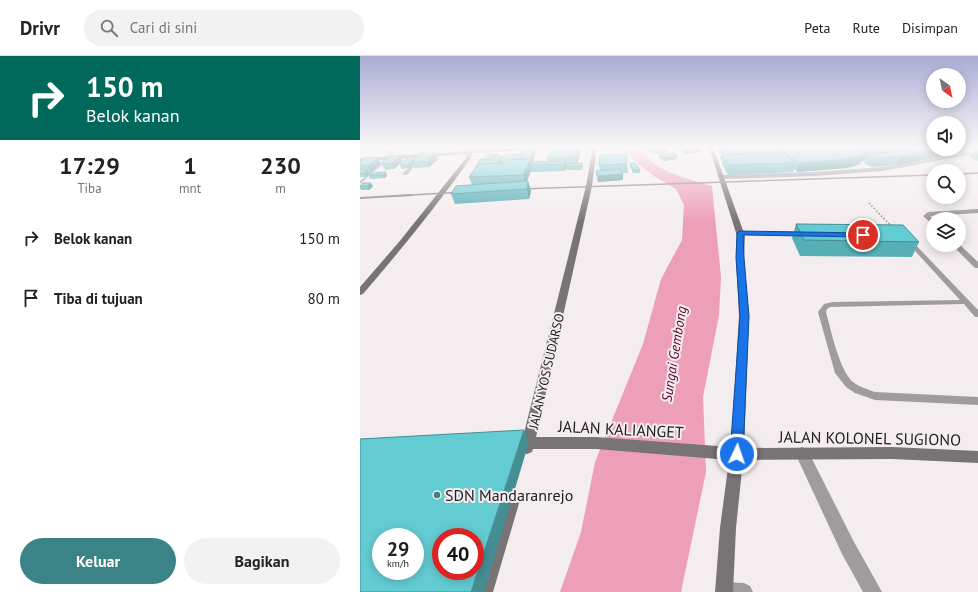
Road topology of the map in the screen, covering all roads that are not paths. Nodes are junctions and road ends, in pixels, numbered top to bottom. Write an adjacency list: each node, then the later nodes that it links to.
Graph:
1 (372, 172): 7 (lane)
2 (457, 172): 15 (street)
3 (591, 172): 19 (street, JALAN YOS SUDARSO)
4 (720, 172): 6 (street)
5 (837, 172): 6 (street)
6 (722, 177): 10 (street)
7 (360, 182)
8 (978, 211): 9 (street)
9 (961, 212)
10 (740, 233): 11 (lane); 22 (street)
11 (809, 234)
12 (900, 237): 16 (lane)
13 (963, 252): 14 (street)
14 (978, 266)
15 (360, 292)
16 (966, 302): 17 (lane); 18 (lane)
17 (978, 315)
18 (978, 401)
19 (529, 442): 20 (street, JALAN KALIANGET); 22 (street, JALAN KALIANGET); 24 (street, JALAN YOS SUDARSO)
20 (506, 444)
21 (802, 453): 22 (street, JALAN KOLONEL SUGIONO); 23 (street, JALAN KOLONEL SUGIONO); 29 (street)
22 (737, 454): 26 (street)
23 (978, 457)
24 (522, 465)
25 (516, 487): 27 (street)
26 (724, 591): 28 (street)
27 (484, 592)
28 (744, 592)
29 (873, 592)

